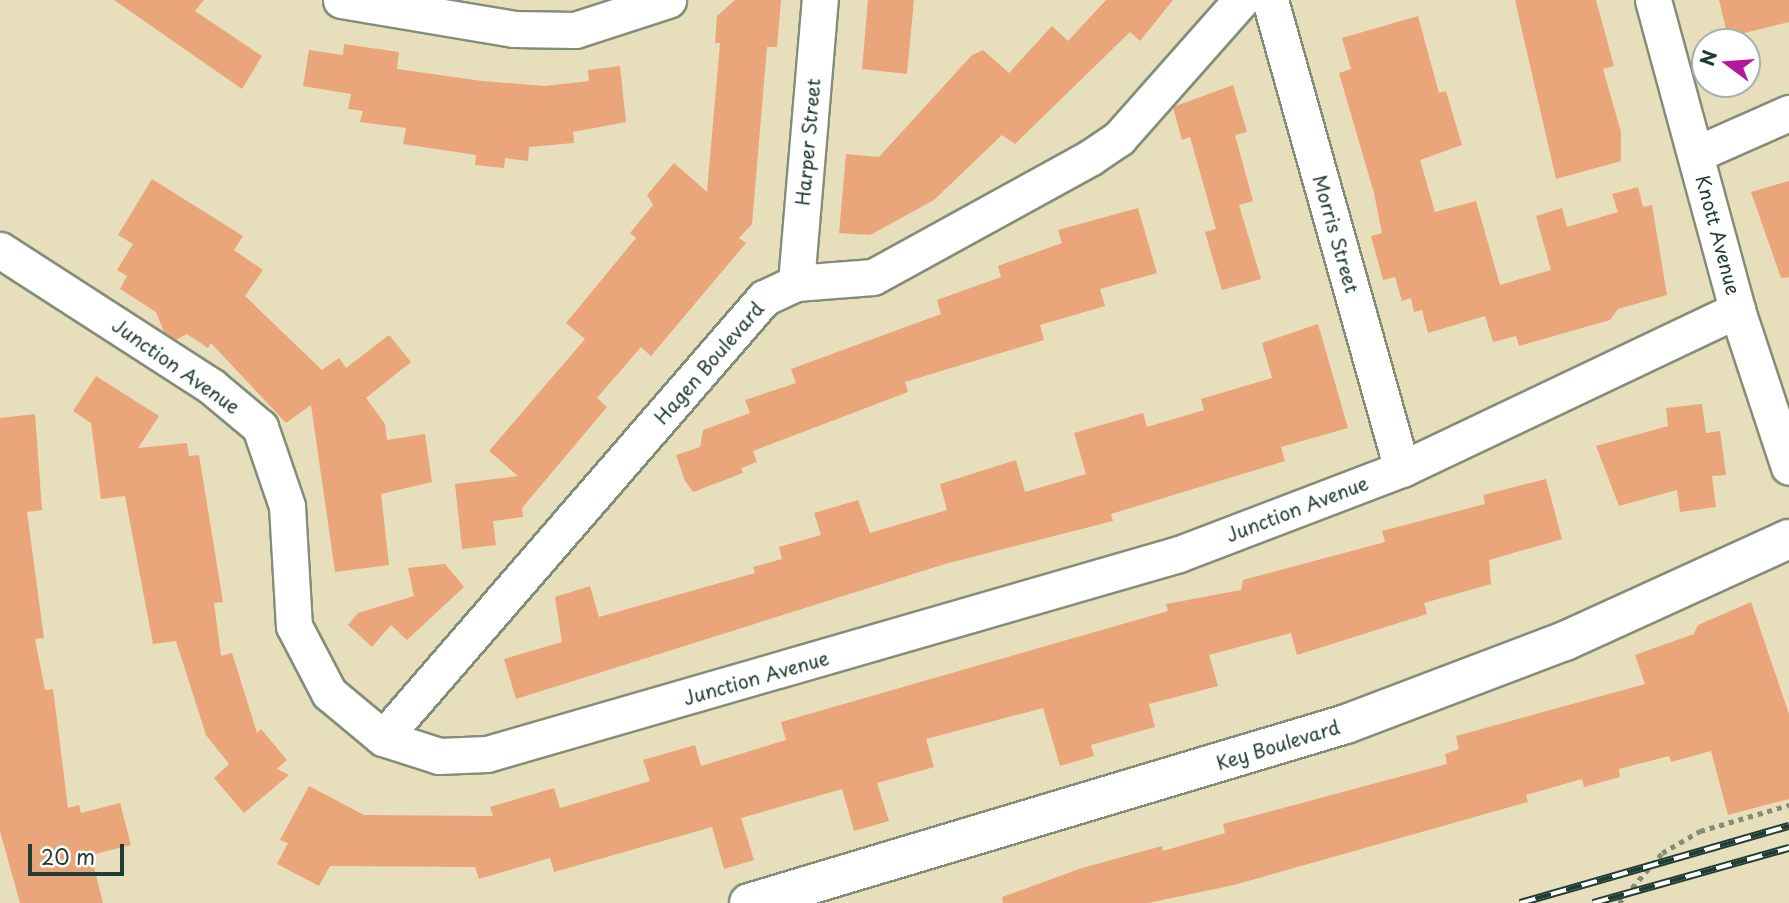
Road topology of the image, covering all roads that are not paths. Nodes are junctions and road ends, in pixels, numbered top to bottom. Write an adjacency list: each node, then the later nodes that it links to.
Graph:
1 (341, 0): 2 (street)
2 (668, 0)
3 (820, 0): 10 (street, Harper Street)
4 (1241, 0): 10 (street, Hagen Boulevard)
5 (1270, 0): 13 (street, Morris Street)
6 (1653, 0): 8 (street, Knott Avenue)
7 (1789, 113): 8 (street)
8 (1696, 154): 11 (street, Knott Avenue)
9 (0, 250): 15 (street, Junction Avenue)
10 (796, 283): 15 (street, Hagen Boulevard)
11 (1737, 310): 12 (street, Knott Avenue); 13 (street, Junction Avenue)
12 (1789, 467)
13 (1402, 469): 15 (street, Junction Avenue)
14 (1789, 539): 16 (street, Key Boulevard)
15 (383, 738)
16 (749, 903)

